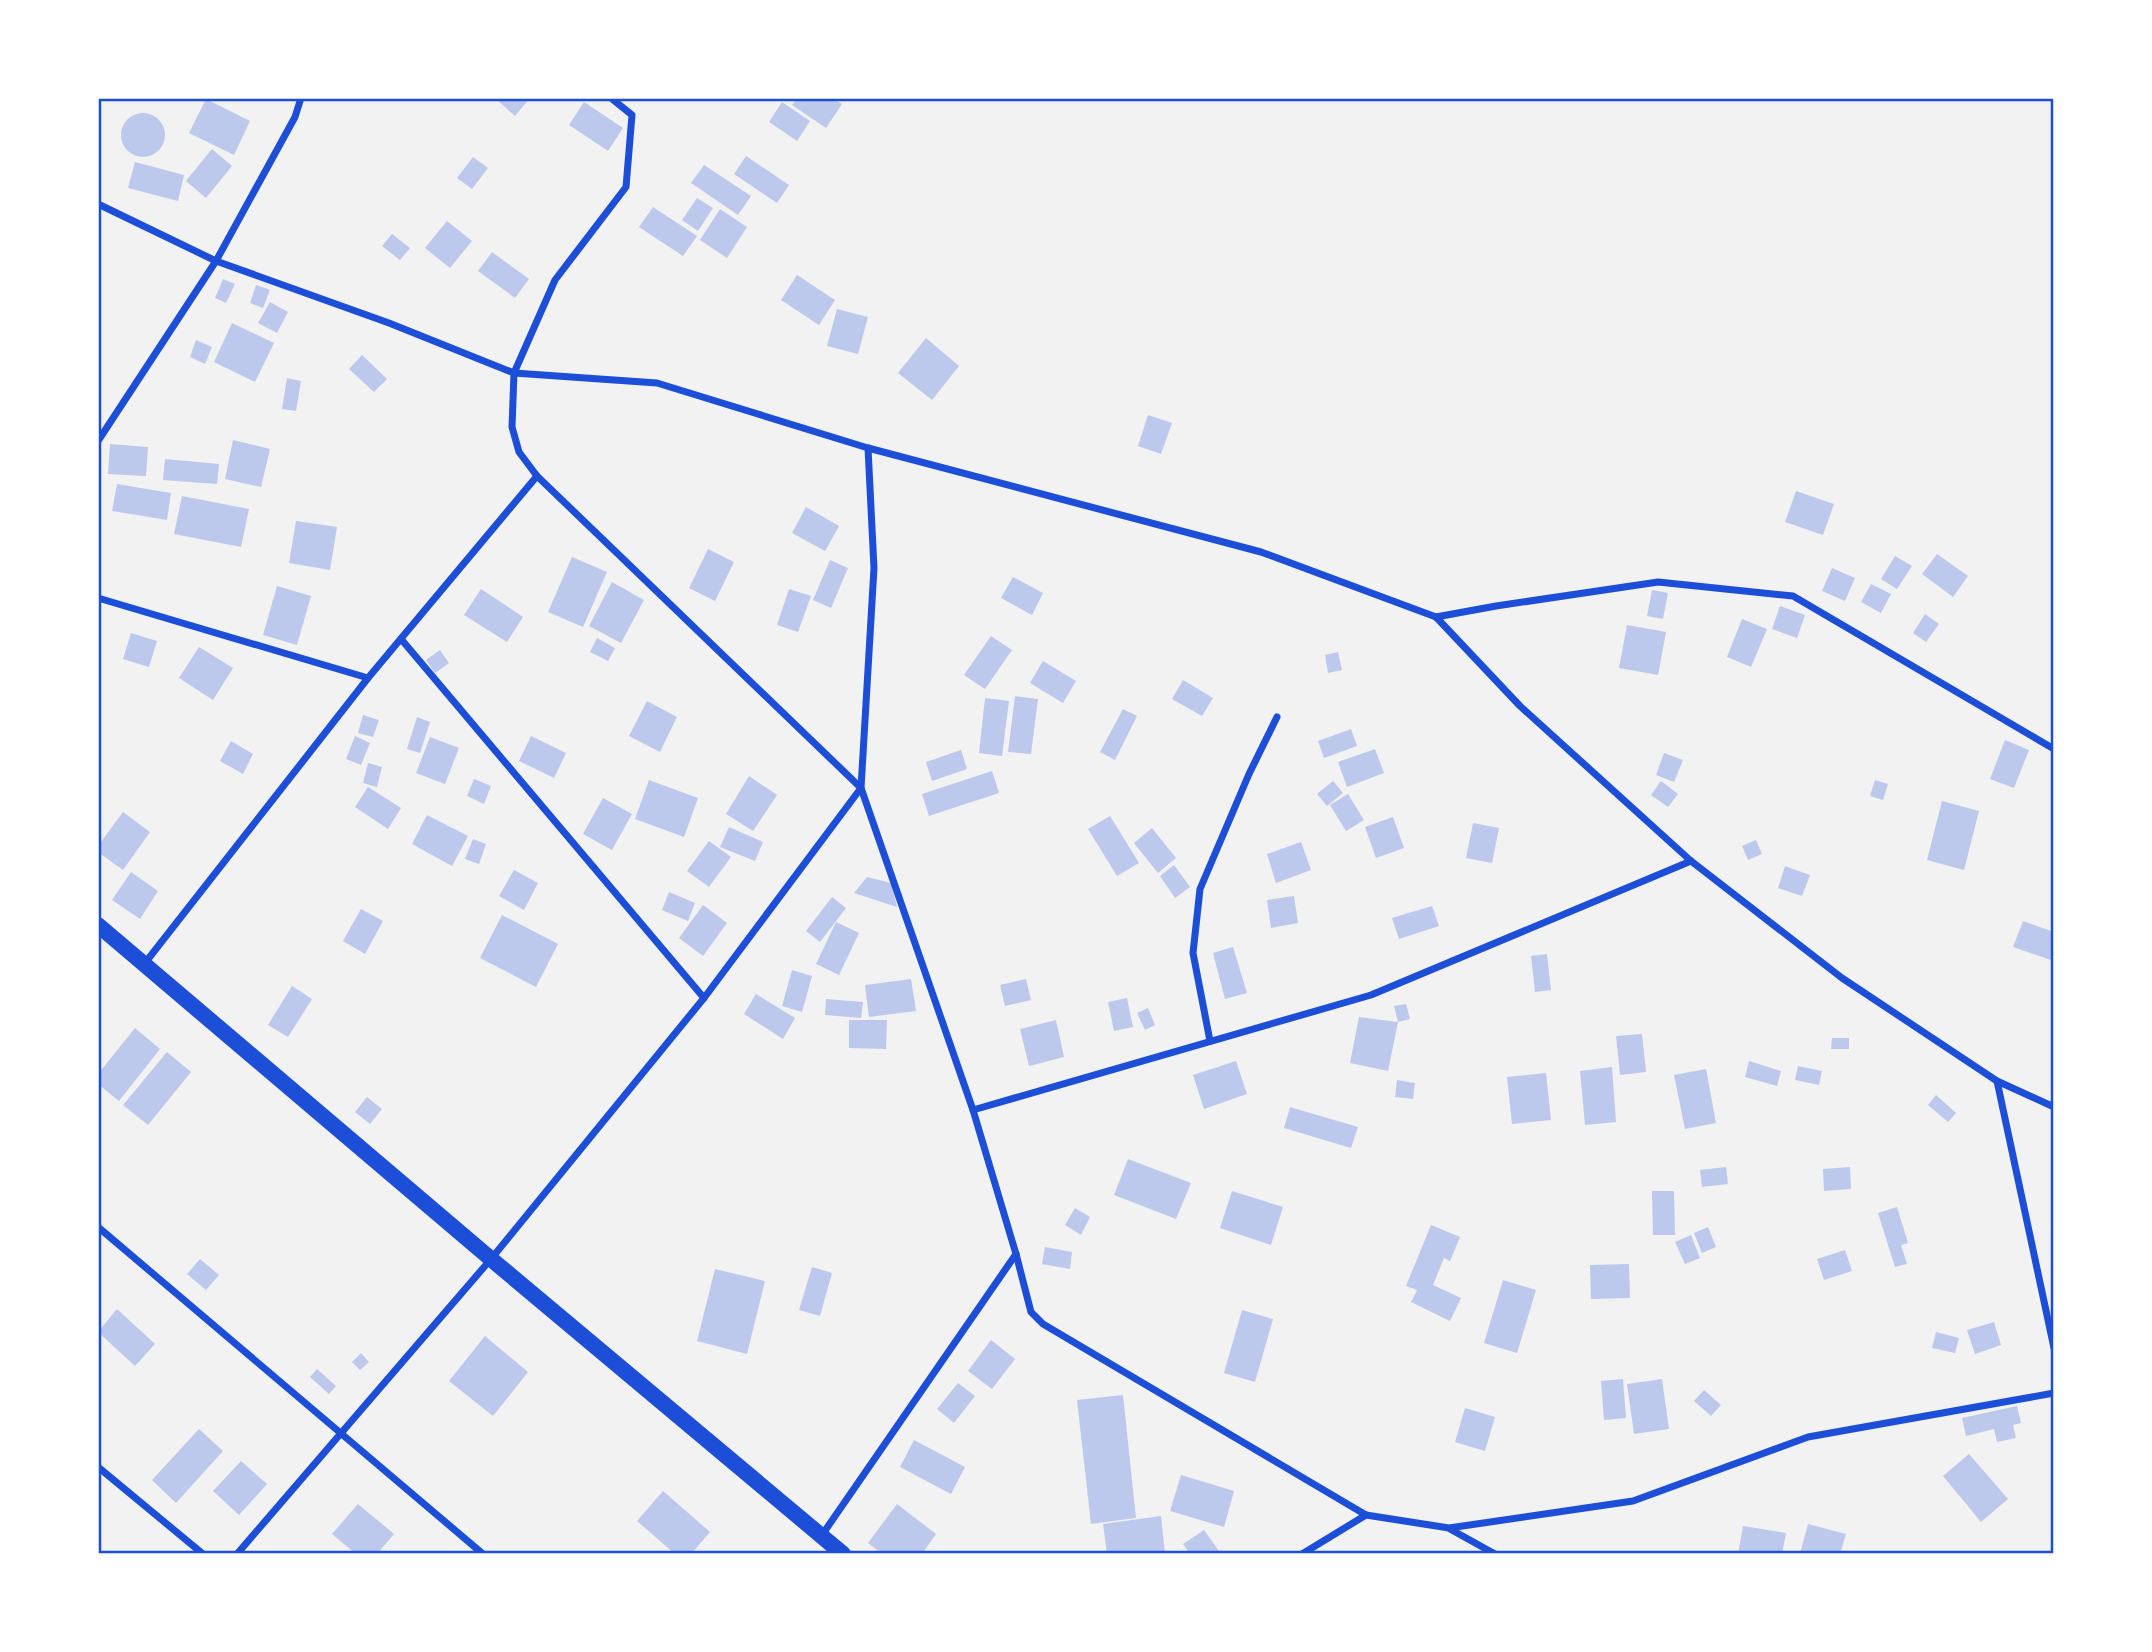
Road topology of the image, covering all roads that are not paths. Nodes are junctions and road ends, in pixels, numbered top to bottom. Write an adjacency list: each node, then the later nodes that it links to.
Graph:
1 (301, 98): 4 (street)
2 (611, 98): 5 (street)
3 (98, 204): 4 (street)
4 (216, 261): 5 (street); 6 (street)
5 (514, 373): 7 (street); 8 (street)
6 (98, 441)
7 (868, 448): 10 (street); 15 (street)
8 (537, 476): 11 (street); 15 (street)
9 (98, 598): 12 (street)
10 (1436, 617): 14 (street); 16 (street)
11 (401, 639): 12 (street); 19 (street)
12 (368, 678): 18 (street)
13 (1277, 717): 20 (street)
14 (2054, 749)
15 (861, 788): 19 (street); 23 (street)
16 (1690, 861): 20 (street); 21 (street)
17 (98, 925): 18 (highway)
18 (145, 963): 26 (highway)
19 (704, 998): 26 (street)
20 (1210, 1041): 23 (street)
21 (1997, 1081): 22 (street); 27 (street)
22 (2054, 1107)
23 (973, 1110): 25 (street)
24 (98, 1227): 29 (street)
25 (1016, 1254): 31 (street); 33 (street)
26 (491, 1259): 29 (street); 33 (highway)
27 (2054, 1348)
28 (2054, 1394): 32 (street)
29 (341, 1434): 35 (street); 36 (street)
30 (98, 1466): 34 (street)
31 (1366, 1515): 32 (street); 38 (street)
32 (1449, 1528): 39 (street)
33 (821, 1535): 37 (highway)
34 (203, 1554)
35 (237, 1554)
36 (483, 1554)
37 (843, 1554)
38 (1302, 1554)
39 (1495, 1554)

